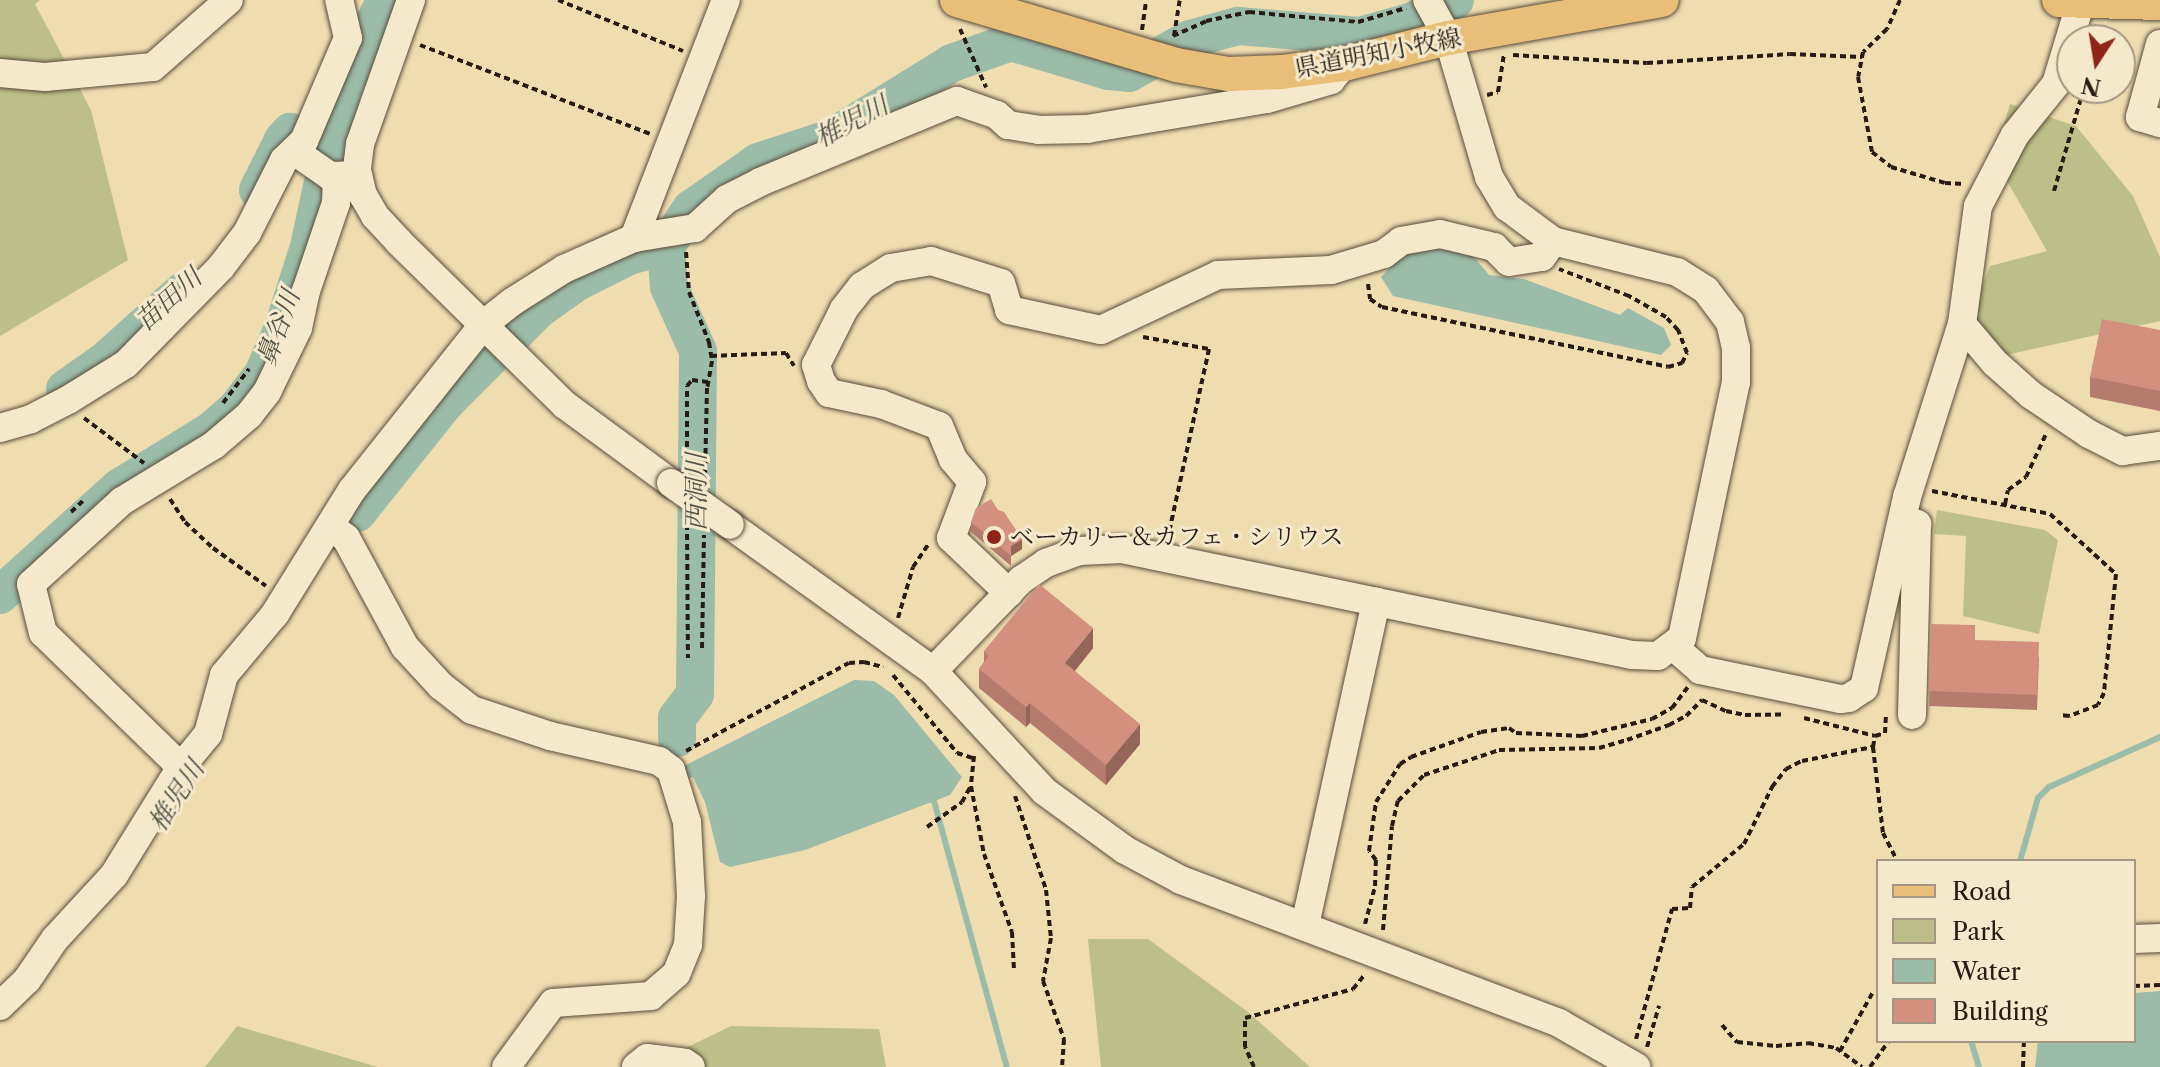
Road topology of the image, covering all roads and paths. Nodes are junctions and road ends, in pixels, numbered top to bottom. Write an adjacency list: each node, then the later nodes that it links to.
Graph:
1 (229, 0): 24 (street)
2 (339, 0): 29 (street)
3 (411, 0): 16 (street)
4 (558, 0): 21 (path)
5 (726, 0): 21 (street)
6 (957, 0): 18 (main road, 県道明知小牧線)
7 (1146, 0): 18 (path)
8 (1180, 0): 18 (path)
9 (1662, 0): 15 (main road, 県道明知小牧線)
10 (1900, 0): 20 (path)
11 (2059, 0): 13 (main road)
12 (2103, 0): 13 (main road); 14 (main road)
13 (2081, 1): 30 (street)
14 (2160, 3)
15 (1432, 15): 18 (path); 22 (main road, 県道明知小牧線); 25 (street)
16 (398, 37): 28 (path); 29 (street)
17 (2160, 44): 27 (street)
18 (1158, 45): 22 (main road, 県道明知小牧線)
19 (969, 48): 23 (path)
20 (1862, 57): 25 (path); 30 (path)
21 (703, 59): 28 (street)
22 (1344, 64): 32 (street)
23 (979, 67)
24 (0, 73)
25 (1467, 100): 34 (street)
26 (2079, 104): 31 (path)
27 (2160, 123)
28 (672, 143): 33 (street)
29 (326, 169): 37 (street); 44 (street); 49 (street)
30 (1988, 184): 36 (street)
31 (2054, 191)
32 (695, 228): 33 (street); 39 (path)
33 (634, 238): 37 (street)
34 (1542, 250): 35 (street); 35 (path); 65 (street)
35 (1384, 254): 38 (street)
36 (1962, 324): 46 (street); 52 (street)
37 (488, 328): 57 (street, bridge); 58 (street)
38 (1101, 330): 60 (path); 61 (street)
39 (711, 356): 41 (path); 43 (path)
40 (253, 364): 45 (path)
41 (797, 371)
42 (692, 380): 43 (path)
43 (707, 382): 51 (path)
44 (68, 400): 47 (street); 49 (path)
45 (221, 405)
46 (2056, 411): 48 (street); 54 (path)
47 (0, 428)
48 (2160, 446)
49 (148, 463): 50 (path); 62 (path); 77 (street)
50 (128, 468)
51 (705, 480)
52 (1910, 487): 54 (path); 56 (street)
53 (93, 493): 55 (path)
54 (2005, 504): 70 (path)
55 (67, 517)
56 (1902, 520): 65 (street); 69 (street)
57 (717, 525): 64 (street); 66 (path)
58 (330, 526): 62 (street); 76 (street)
59 (930, 542): 64 (path)
60 (1164, 557): 61 (street); 63 (street)
61 (1009, 593): 67 (street)
62 (286, 596): 77 (street)
63 (1376, 602): 65 (street); 82 (street)
64 (892, 639): 67 (street)
65 (1674, 647)
66 (702, 648)
67 (933, 671): 73 (street)
68 (1698, 686): 85 (path)
69 (1912, 715)
70 (2060, 715)
71 (1669, 725): 85 (path)
72 (1875, 736): 74 (path)
73 (993, 738): 75 (path); 78 (street)
74 (1873, 747): 81 (path); 96 (path)
75 (972, 758): 76 (path); 79 (path)
76 (663, 764): 97 (street)
77 (181, 767): 90 (street)
78 (1025, 772): 82 (street); 100 (path)
79 (971, 786): 80 (path); 86 (path)
80 (927, 827)
81 (1896, 859)
82 (1305, 925): 85 (street)
83 (2160, 938): 84 (street)
84 (2136, 939)
85 (1369, 950): 96 (street); 101 (path)
86 (1014, 969)
87 (2160, 985): 88 (path)
88 (2136, 986)
89 (1873, 992): 95 (path)
90 (0, 1006)
91 (1659, 1006): 96 (path)
92 (1722, 1025): 95 (path)
93 (1888, 1043): 103 (path)
94 (2024, 1043): 104 (path)
95 (1840, 1051): 102 (path)
96 (1633, 1064)
97 (506, 1067)
98 (636, 1067): 99 (street)
99 (691, 1067)
100 (1062, 1067)
101 (1254, 1067)
102 (1862, 1067)
103 (1870, 1067)
104 (2023, 1067)

